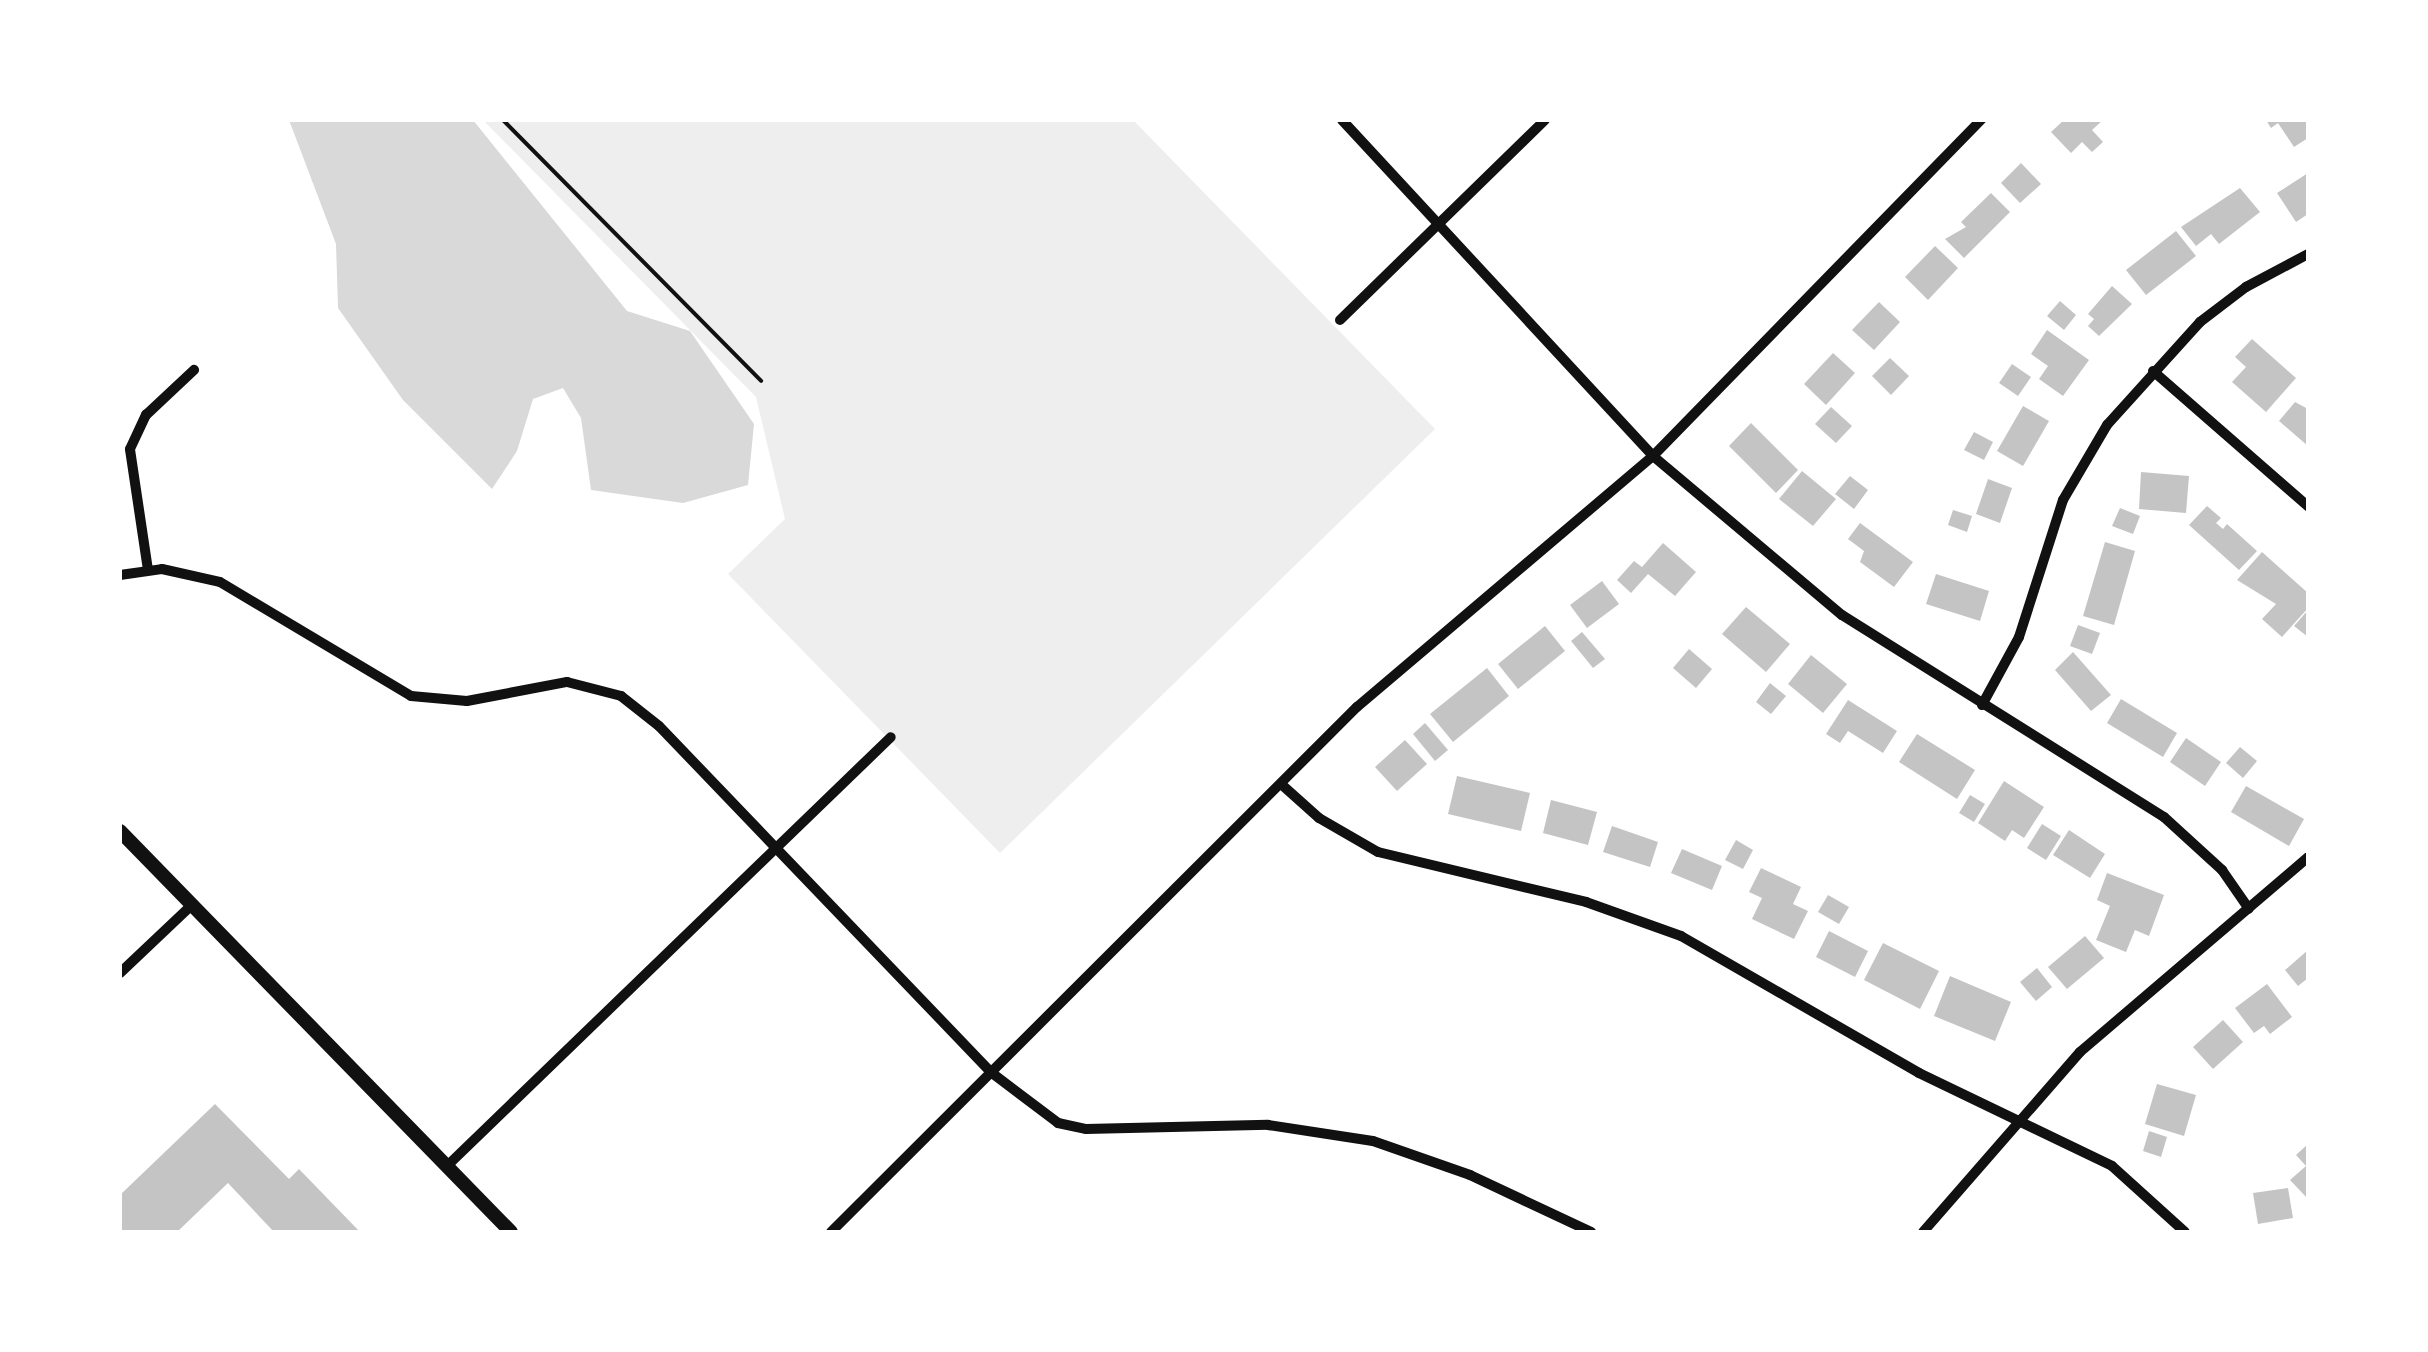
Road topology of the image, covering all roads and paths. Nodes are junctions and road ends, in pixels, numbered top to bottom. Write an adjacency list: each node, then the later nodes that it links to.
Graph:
1 (503, 120): 10 (path)
2 (1342, 120): 5 (street)
3 (1545, 120): 5 (street)
4 (1981, 120): 11 (street)
5 (1440, 223): 7 (street); 11 (street)
6 (2308, 254): 9 (street)
7 (1340, 320)
8 (194, 370): 13 (street)
9 (2153, 370): 12 (street); 15 (street)
10 (760, 381)
11 (1653, 456): 15 (street); 17 (street)
12 (2308, 506)
13 (148, 570): 14 (street); 19 (street)
14 (120, 575)
15 (1982, 705): 22 (street)
16 (891, 737): 19 (street)
17 (1281, 784): 24 (street); 25 (street)
18 (120, 831): 21 (street)
19 (777, 846): 24 (street); 26 (street)
20 (2308, 857): 22 (street)
21 (192, 905): 23 (street); 26 (street)
22 (2249, 908): 25 (street)
23 (120, 972)
24 (992, 1074): 28 (street); 29 (street)
25 (2022, 1121): 30 (street); 31 (street)
26 (447, 1166): 27 (street)
27 (511, 1232)
28 (831, 1232)
29 (1591, 1232)
30 (1923, 1232)
31 (2185, 1232)

